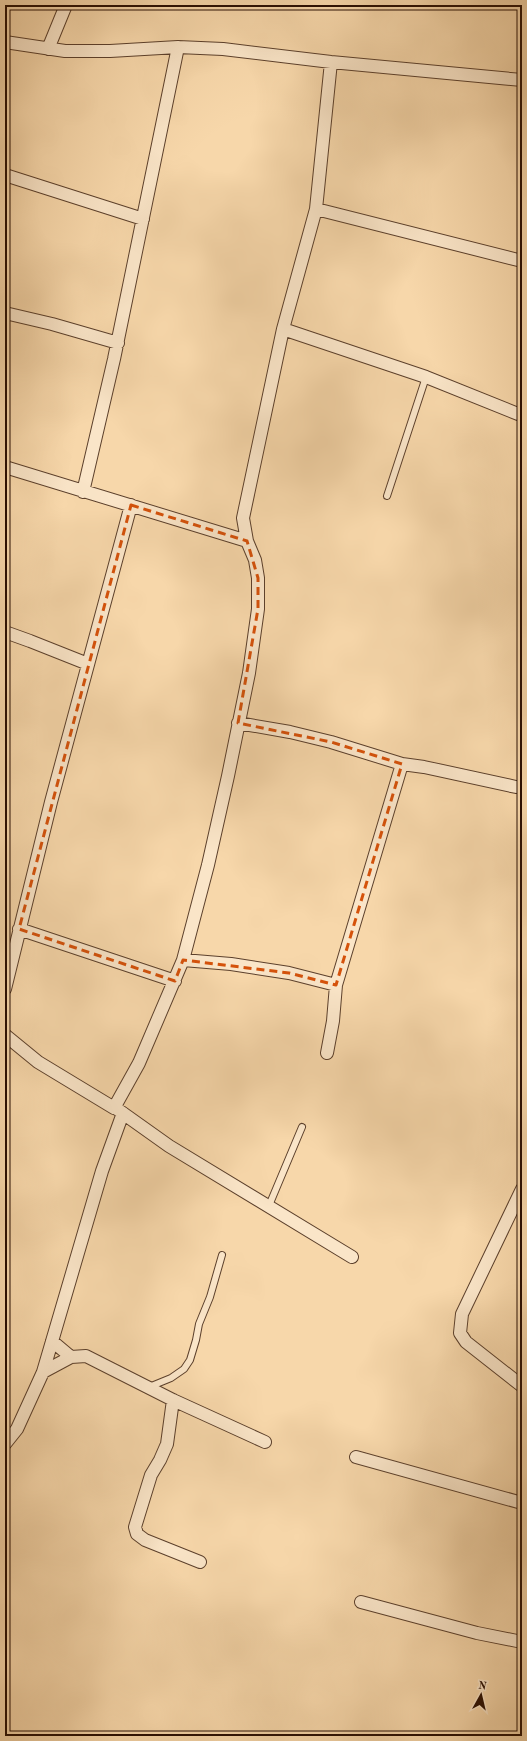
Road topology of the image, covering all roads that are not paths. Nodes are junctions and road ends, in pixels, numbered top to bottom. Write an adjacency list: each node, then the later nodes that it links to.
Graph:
1 (66, 5): 4 (street)
2 (5, 42): 4 (street)
3 (178, 47): 4 (street); 5 (street); 9 (street)
4 (48, 49)
5 (331, 62): 6 (street); 8 (street)
6 (522, 80)
7 (5, 175): 9 (street)
8 (316, 209): 10 (street); 12 (street)
9 (143, 219): 13 (street)
10 (522, 261)
11 (5, 313): 13 (street)
12 (283, 329): 14 (street); 20 (street)
13 (118, 343): 17 (street)
14 (426, 377): 15 (street); 18 (lane)
15 (518, 414)
16 (5, 467): 17 (street)
17 (83, 492): 19 (street)
18 (387, 496)
19 (131, 506): 20 (street); 22 (street)
20 (247, 541): 23 (street)
21 (5, 632): 22 (street)
22 (88, 664): 26 (street)
23 (238, 723): 24 (street); 27 (street)
24 (402, 764): 25 (street); 29 (street)
25 (516, 787)
26 (19, 929): 28 (street); 30 (street)
27 (183, 960): 28 (street); 29 (street)
28 (175, 981): 33 (street)
29 (336, 985): 32 (street)
30 (5, 989)
31 (5, 1035): 33 (street)
32 (327, 1052)
33 (118, 1110): 36 (street); 39 (street)
34 (302, 1127): 36 (lane)
35 (522, 1189): 42 (street)
36 (268, 1208): 38 (street)
37 (222, 1255): 43 (lane)
38 (352, 1257)
39 (52, 1341): 40 (street); 41 (street)
40 (71, 1357): 41 (street); 43 (street)
41 (43, 1372): 46 (street)
42 (522, 1386)
43 (148, 1387): 44 (street)
44 (173, 1400): 45 (street); 49 (street)
45 (265, 1442)
46 (5, 1444)
47 (356, 1457): 48 (street)
48 (522, 1503)
49 (200, 1562)
50 (361, 1602): 51 (street)
51 (522, 1642)

